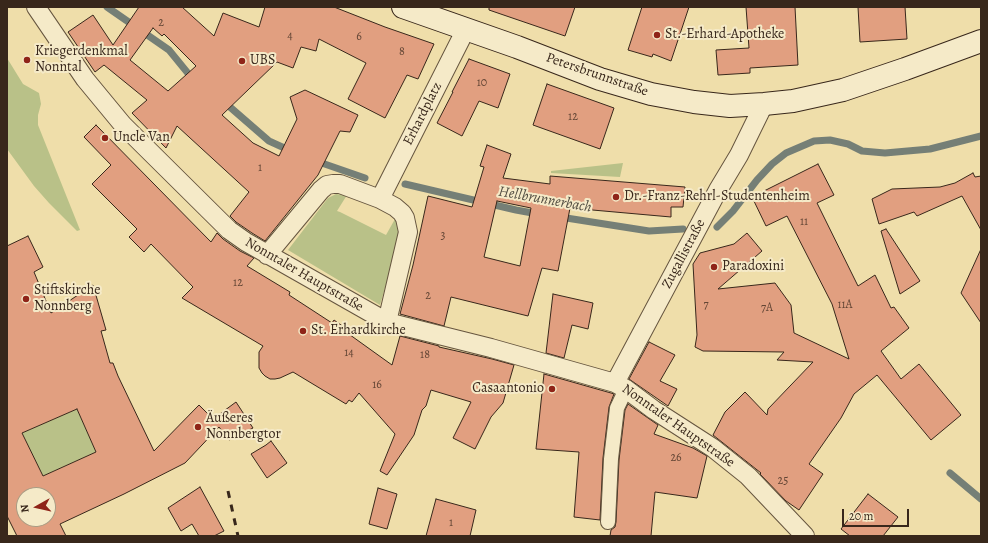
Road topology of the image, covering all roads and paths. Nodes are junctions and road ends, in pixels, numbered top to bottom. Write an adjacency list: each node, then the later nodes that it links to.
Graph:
1 (36, 7): 7 (street, Nonntaler Hauptstraße)
2 (403, 7): 3 (main road, Petersbrunnstraße)
3 (466, 29): 5 (main road, Petersbrunnstraße); 6 (street, Erhardplatz)
4 (981, 41): 5 (main road, Petersbrunnstraße)
5 (764, 104): 9 (street, Zugallistraße)
6 (380, 199): 7 (street); 8 (street)
7 (267, 254): 8 (street, Nonntaler Hauptstraße)
8 (387, 322): 9 (street, Nonntaler Hauptstraße)
9 (621, 386): 10 (street); 11 (street, Nonntaler Hauptstraße)
10 (608, 522)
11 (805, 536)

